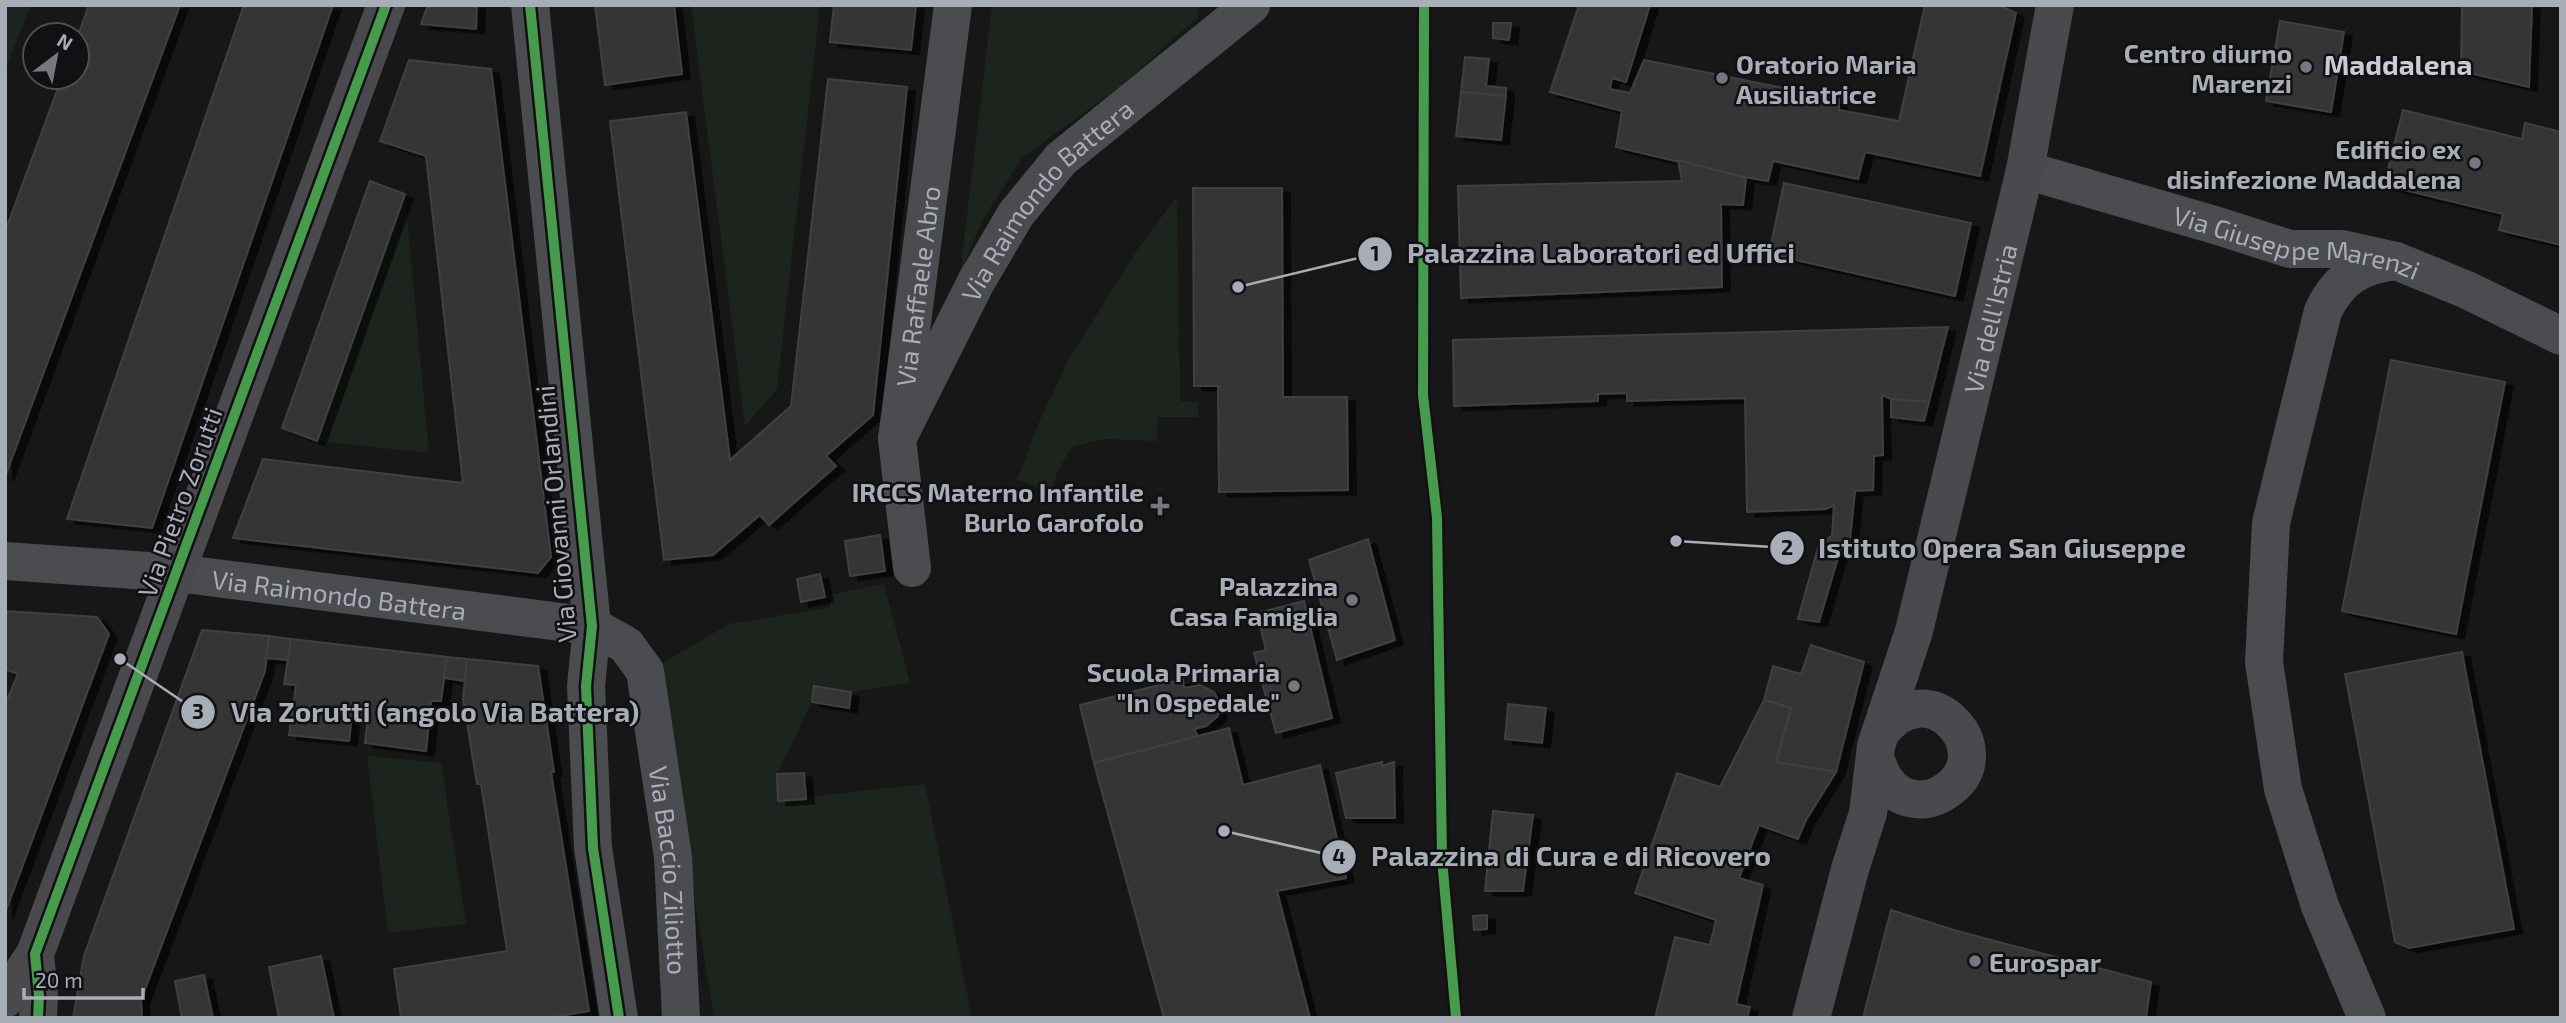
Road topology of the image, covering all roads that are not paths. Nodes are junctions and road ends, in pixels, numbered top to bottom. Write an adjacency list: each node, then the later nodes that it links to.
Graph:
1 (386, 5): 14 (main road, Via Pietro Zorutti)
2 (530, 5): 15 (street, Via Giovanni Orlandini)
3 (953, 5): 11 (street, Via Raffaele Abro)
4 (2055, 5): 6 (main road, Via dell'Istria)
5 (1247, 7): 11 (street, Via Raimondo Battera)
6 (2025, 170): 7 (street, Via Giuseppe Marenzi); 16 (main road, Via dell'Istria)
7 (2290, 249): 8 (street, Via Giuseppe Marenzi); 9 (street)
8 (2396, 261): 9 (street); 10 (street, Via Giuseppe Marenzi)
9 (2323, 311): 28 (street)
10 (2561, 336)
11 (897, 439): 13 (street, Via Raffaele Abro)
12 (5, 561): 14 (street, Via Raimondo Battera)
13 (912, 568)
14 (177, 573): 15 (street, Via Raimondo Battera); 22 (main road, Via Pietro Zorutti)
15 (592, 626): 17 (street, Via Raimondo Battera); 25 (street, Via Giovanni Orlandini)
16 (1914, 631): 18 (main road, Via dell'Istria); 19 (main road, Via dell'Istria)
17 (626, 645): 26 (street, Via Baccio Ziliotto)
18 (1934, 710): 19 (main road); 20 (main road, Via dell'Istria)
19 (1878, 746): 20 (main road); 21 (main road, Via dell'Istria)
20 (1914, 799): 21 (main road, Via dell'Istria)
21 (1850, 869): 27 (main road, Via dell'Istria)
22 (35, 954): 23 (main road); 24 (main road, Via Pietro Zorutti)
23 (5, 999)
24 (38, 1018)
25 (620, 1018)
26 (681, 1018)
27 (1811, 1018)
28 (2367, 1018)

